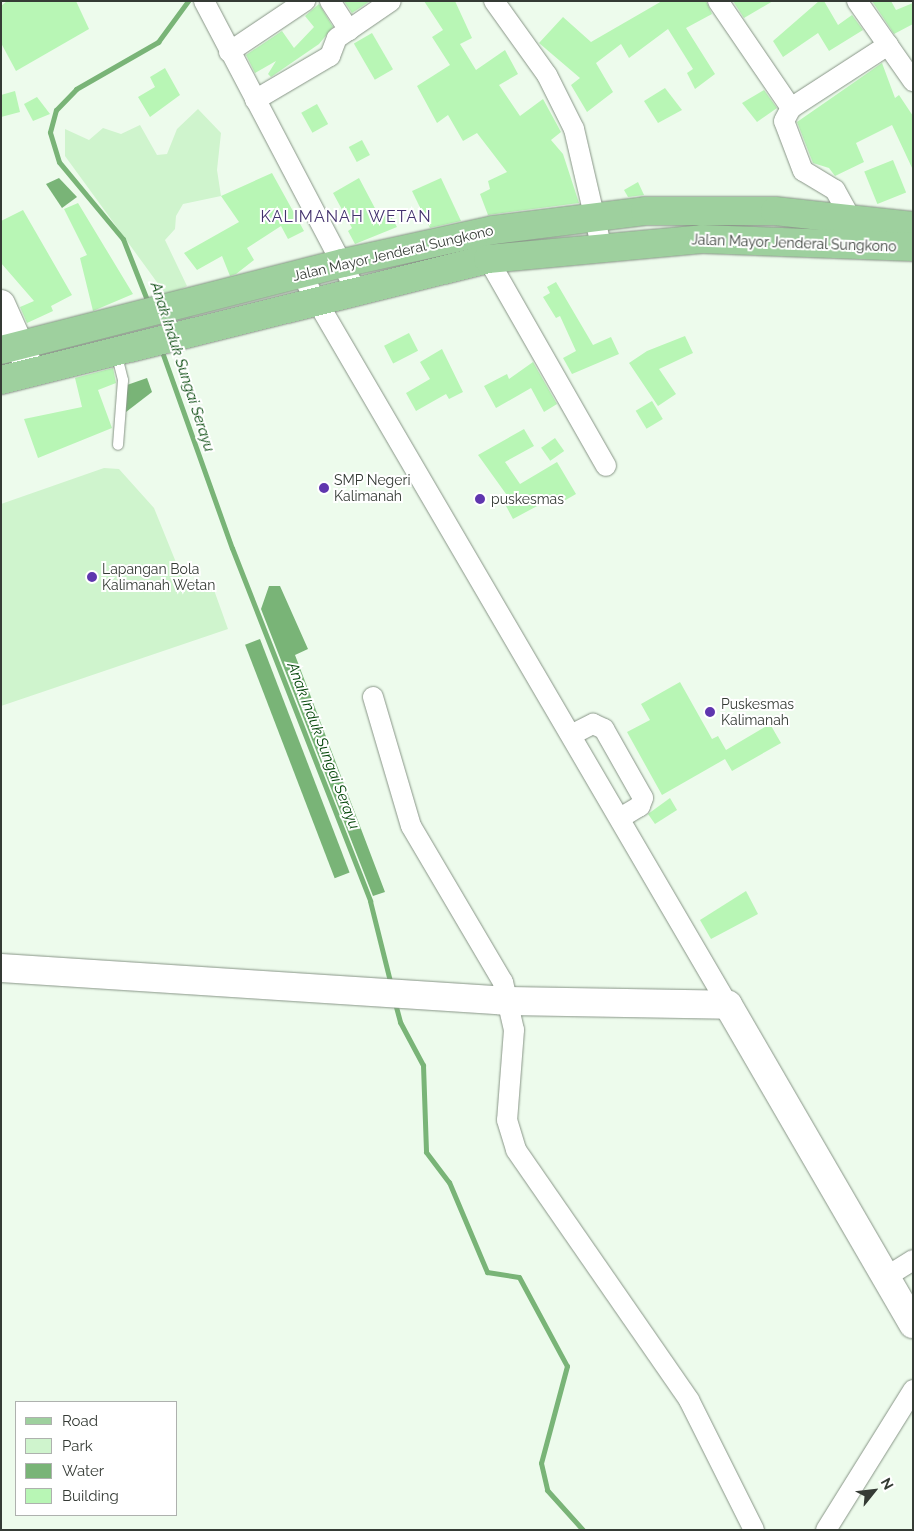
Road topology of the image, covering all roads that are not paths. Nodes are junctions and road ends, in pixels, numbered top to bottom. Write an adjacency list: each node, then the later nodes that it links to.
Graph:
1 (305, 1): 10 (street)
2 (330, 1): 8 (street)
3 (391, 1): 8 (street)
4 (494, 1): 15 (street)
5 (718, 1): 13 (street)
6 (857, 1): 9 (street)
7 (204, 2): 10 (street)
8 (349, 30): 12 (street)
9 (888, 45): 11 (street); 13 (street)
10 (229, 52): 12 (street)
11 (913, 81)
12 (255, 100): 21 (street)
13 (791, 108): 14 (street)
14 (850, 216): 15 (main road, Jalan Mayor Jenderal Sungkono); 16 (main road, Jalan Mayor Jenderal Sungkono); 17 (street)
15 (598, 217): 18 (street); 21 (main road, Jalan Mayor Jenderal Sungkono)
16 (913, 226)
17 (848, 244): 18 (main road, Jalan Mayor Jenderal Sungkono); 19 (main road, Jalan Mayor Jenderal Sungkono)
18 (601, 245): 20 (main road, Jalan Mayor Jenderal Sungkono)
19 (913, 247)
20 (488, 258): 23 (main road, Jalan Mayor Jenderal Sungkono); 31 (street)
21 (343, 263): 22 (main road, Jalan Mayor Jenderal Sungkono); 23 (street)
22 (301, 274): 24 (street); 27 (main road, Jalan Mayor Jenderal Sungkono)
23 (356, 290): 24 (main road, Jalan Mayor Jenderal Sungkono)
24 (314, 300): 26 (main road, Jalan Mayor Jenderal Sungkono); 33 (street)
25 (1, 304): 27 (street)
26 (126, 347): 28 (main road, Jalan Mayor Jenderal Sungkono); 30 (lane)
27 (11, 348): 28 (street)
28 (31, 372): 29 (main road, Jalan Mayor Jenderal Sungkono)
29 (1, 380)
30 (118, 445)
31 (606, 466)
32 (373, 697): 36 (street)
33 (571, 735): 34 (street); 34 (street)
34 (620, 818): 37 (street)
35 (1, 968): 36 (street)
36 (508, 1001): 37 (street); 42 (street)
37 (728, 1005): 39 (street)
38 (913, 1260): 39 (street)
39 (886, 1277): 40 (street)
40 (913, 1324)
41 (913, 1390): 43 (street)
42 (754, 1530)
43 (826, 1530)

